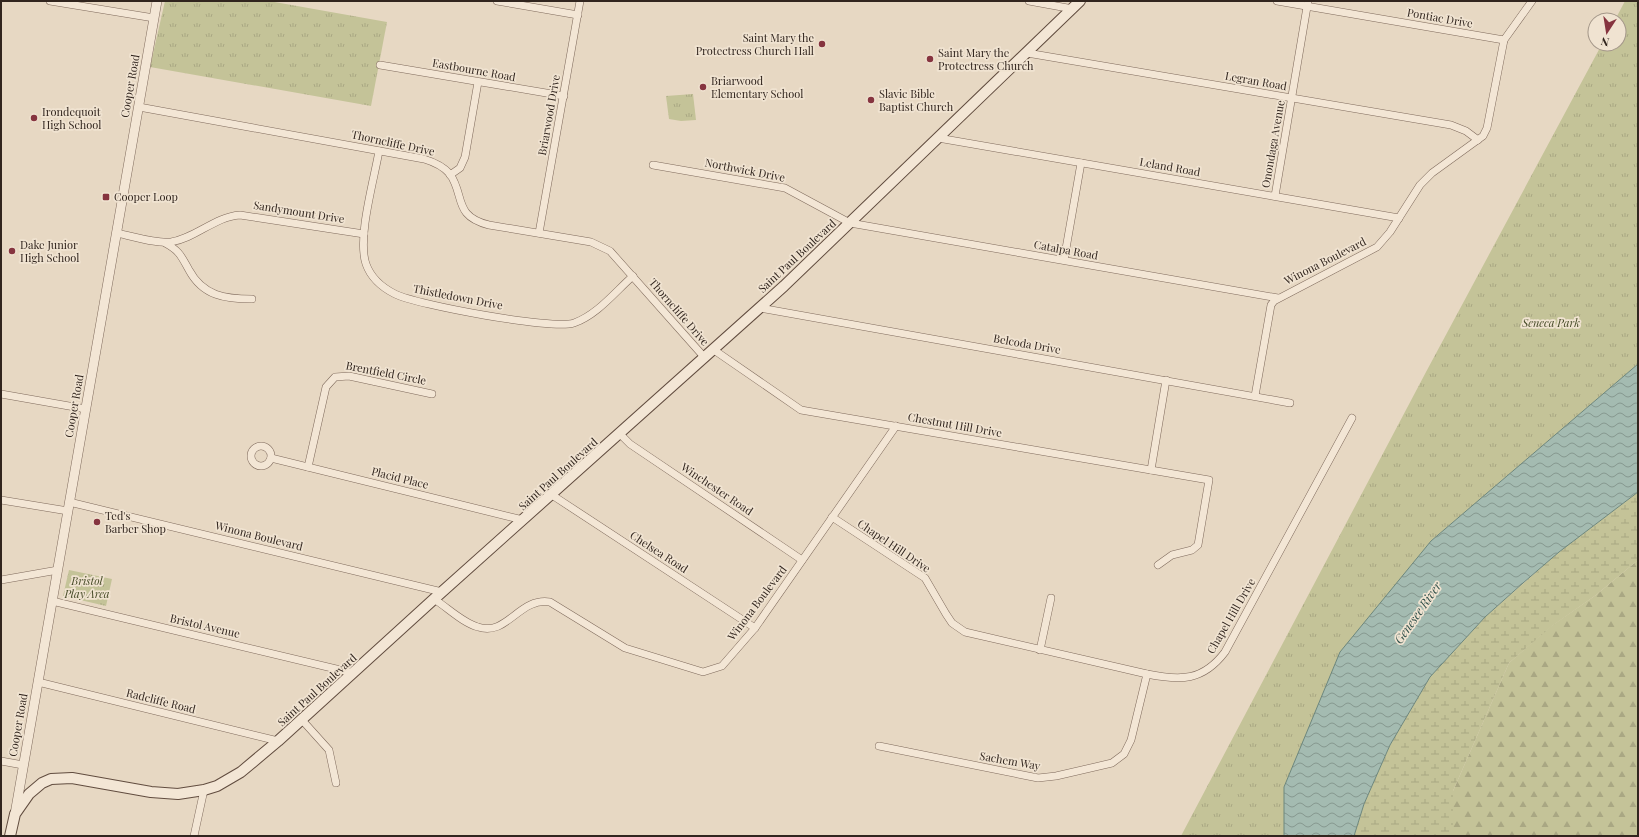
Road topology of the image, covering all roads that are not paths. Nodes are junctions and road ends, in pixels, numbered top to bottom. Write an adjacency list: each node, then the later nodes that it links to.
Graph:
1 (50, 1): 12 (street)
2 (157, 1): 12 (street, Cooper Road)
3 (497, 1): 11 (street)
4 (580, 1): 11 (street, Briarwood Drive)
5 (1029, 1): 10 (street)
6 (1080, 1): 10 (main road, Saint Paul Boulevard)
7 (1277, 1): 9 (street, Pontiac Drive)
8 (1532, 1): 13 (street, Winona Boulevard)
9 (1307, 4): 13 (street, Pontiac Drive); 18 (street, Onondaga Avenue)
10 (1072, 9): 14 (main road, Saint Paul Boulevard)
11 (578, 15): 17 (street, Briarwood Drive)
12 (154, 18): 19 (street, Cooper Road)
13 (1504, 40): 21 (street, Winona Boulevard)
14 (1027, 53): 18 (street, Legran Road); 20 (main road, Saint Paul Boulevard)
15 (380, 65): 16 (street, Eastbourne Road)
16 (478, 82): 17 (street, Eastbourne Road); 25 (street)
17 (564, 96): 30 (street, Briarwood Drive)
18 (1291, 98): 21 (street, Legran Road); 26 (street, Onondaga Avenue)
19 (139, 107): 22 (street, Thorncliffe Drive); 29 (street, Cooper Road)
20 (938, 138): 23 (street, Leland Road); 28 (main road, Saint Paul Boulevard)
21 (1478, 140): 27 (street, Winona Boulevard)
22 (379, 151): 25 (street, Thorncliffe Drive); 31 (street, Thistledown Drive)
23 (1080, 163): 26 (street, Leland Road); 33 (street)
24 (653, 165): 28 (street, Northwick Drive)
25 (450, 175): 30 (street, Thorncliffe Drive)
26 (1275, 196): 27 (street, Leland Road)
27 (1399, 218): 35 (street, Winona Boulevard)
28 (850, 223): 33 (street, Catalpa Road); 37 (main road, Saint Paul Boulevard)
29 (116, 233): 32 (street, Sandymount Drive); 45 (street, Cooper Road)
30 (539, 233): 34 (street, Thorncliffe Drive)
31 (364, 234): 32 (street, Sandymount Drive); 34 (street, Thistledown Drive)
32 (163, 242): 36 (street)
33 (1064, 260): 35 (street, Catalpa Road)
34 (633, 276): 39 (street, Thorncliffe Drive)
35 (1278, 298): 43 (street, Winona Boulevard)
36 (252, 299)
37 (760, 308): 38 (main road, Saint Paul Boulevard); 40 (street, Belcoda Drive)
38 (714, 350): 39 (main road, Saint Paul Boulevard); 47 (street, Chestnut Hill Drive)
39 (705, 358): 48 (main road, Saint Paul Boulevard)
40 (1166, 380): 43 (street, Belcoda Drive); 51 (street)
41 (1, 394): 45 (street)
42 (432, 394): 50 (street, Brentfield Circle)
43 (1255, 396): 44 (street, Belcoda Drive)
44 (1290, 403)
45 (86, 409): 54 (street, Cooper Road)
46 (1352, 418): 68 (street, Chapel Hill Drive)
47 (896, 426): 51 (street, Chestnut Hill Drive); 55 (street, Winona Boulevard)
48 (620, 434): 52 (main road, Saint Paul Boulevard); 57 (street, Winchester Road)
49 (271, 458): 50 (street, Placid Place)
50 (308, 467): 56 (street, Placid Place)
51 (1151, 470): 58 (street, Chestnut Hill Drive)
52 (552, 494): 56 (main road, Saint Paul Boulevard); 65 (street, Chelsea Road)
53 (1, 500): 54 (street, Winona Boulevard)
54 (69, 507): 59 (street, Cooper Road); 61 (street, Winona Boulevard)
55 (832, 517): 57 (street, Winona Boulevard); 66 (street, Chapel Hill Drive)
56 (523, 520): 61 (main road, Saint Paul Boulevard)
57 (802, 560): 65 (street, Winona Boulevard)
58 (1158, 565)
59 (58, 570): 60 (street); 64 (street, Cooper Road)
60 (1, 580)
61 (442, 592): 63 (main road, Saint Paul Boulevard)
62 (1051, 598): 66 (street)
63 (434, 599): 65 (street, Winona Boulevard); 67 (main road, Saint Paul Boulevard)
64 (52, 601): 67 (street, Bristol Avenue); 69 (street, Cooper Road)
65 (755, 628)
66 (1040, 650): 68 (street, Chapel Hill Drive)
67 (353, 673): 70 (main road, Saint Paul Boulevard)
68 (1147, 674): 72 (street, Sachem Way)
69 (38, 682): 71 (street, Radcliffe Road); 74 (street, Cooper Road)
70 (302, 720): 71 (main road, Saint Paul Boulevard); 75 (street)
71 (278, 741): 76 (main road, Saint Paul Boulevard)
72 (879, 746)
73 (1, 761): 74 (street)
74 (23, 765): 77 (street, Cooper Road)
75 (336, 783)
76 (204, 790): 77 (main road, Saint Paul Boulevard); 79 (street)
77 (15, 814): 78 (main road, Saint Paul Boulevard)
78 (10, 836)
79 (194, 836)

